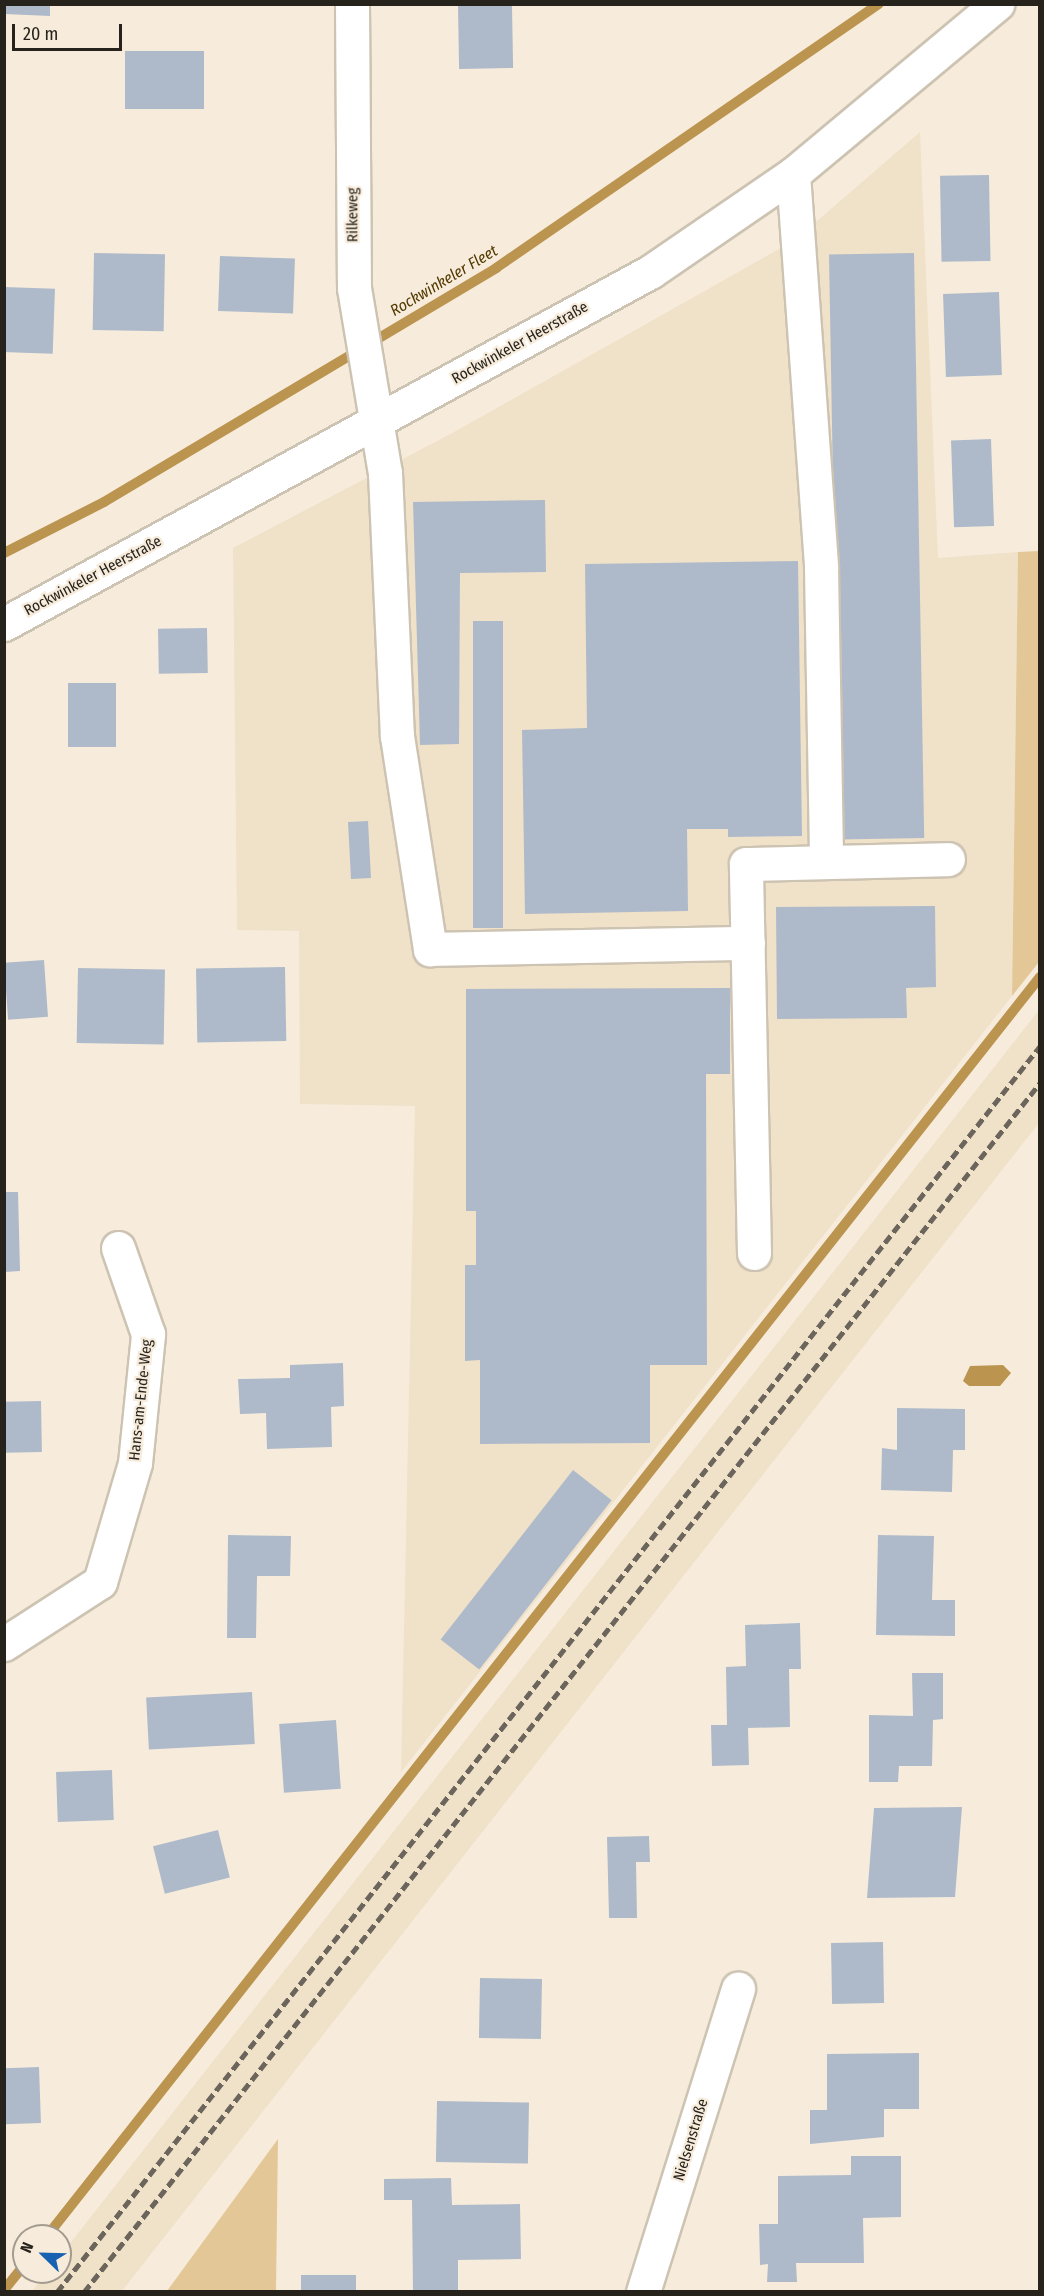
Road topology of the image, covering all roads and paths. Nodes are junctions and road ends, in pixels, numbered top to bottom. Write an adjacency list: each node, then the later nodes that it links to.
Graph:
1 (352, 4): 4 (street, Rilkeweg)
2 (997, 4): 3 (street, Rockwinkeler Heerstraße)
3 (794, 174): 4 (street, Rockwinkeler Heerstraße); 7 (street)
4 (376, 423): 5 (street, Rockwinkeler Heerstraße); 8 (street, Rilkeweg)
5 (4, 624)
6 (948, 859): 7 (street)
7 (826, 862): 8 (street)
8 (748, 943): 10 (street)
9 (118, 1248): 11 (street, Hans-am-Ende-Weg)
10 (754, 1253)
11 (4, 1644)
12 (738, 1988): 13 (street, Nielsenstraße)
13 (643, 2292)

